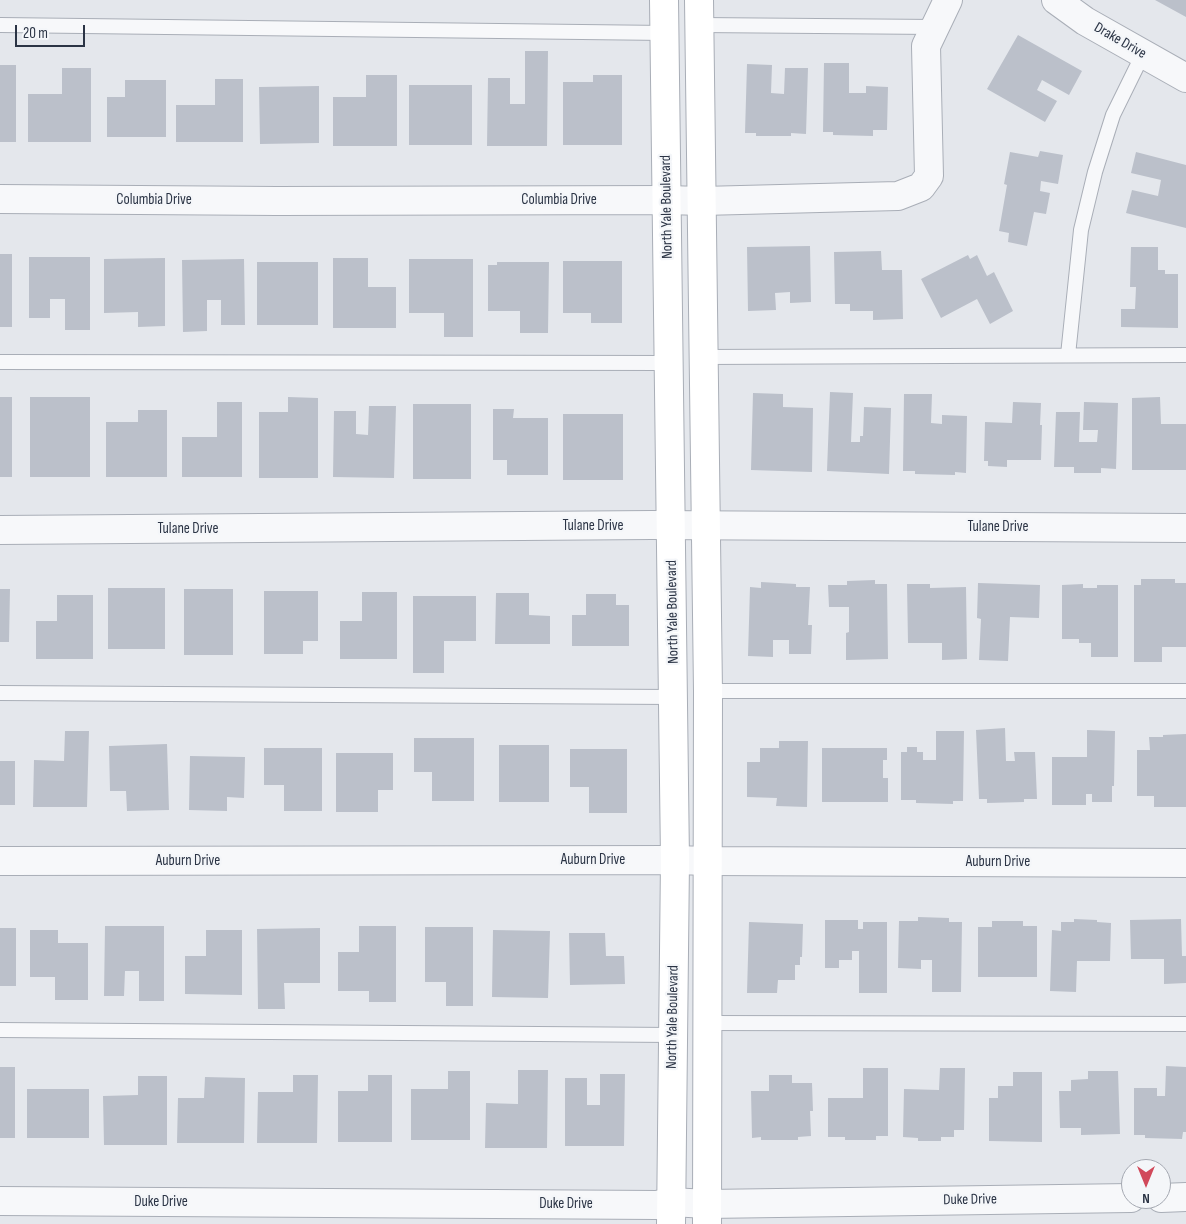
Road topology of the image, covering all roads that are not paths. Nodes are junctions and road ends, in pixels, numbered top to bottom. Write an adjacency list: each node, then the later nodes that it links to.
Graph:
1 (664, 0): 7 (street, North Yale Boulevard)
2 (948, 0): 6 (street, Columbia Drive)
3 (1056, 0): 8 (street, Drake Drive)
4 (700, 12): 6 (lane); 12 (street)
5 (0, 25): 7 (lane)
6 (935, 27): 12 (street, Columbia Drive)
7 (665, 32): 11 (street, North Yale Boulevard)
8 (1143, 54): 9 (street, Drake Drive); 13 (lane)
9 (1186, 78)
10 (0, 199): 11 (street, Columbia Drive)
11 (667, 200): 12 (street, Columbia Drive); 17 (street, North Yale Boulevard)
12 (702, 202): 15 (street)
13 (1068, 355): 14 (lane); 15 (lane)
14 (1186, 355)
15 (704, 357): 19 (street)
16 (0, 362): 17 (lane)
17 (669, 363): 18 (street, North Yale Boulevard)
18 (672, 525): 19 (street, Tulane Drive); 21 (street, Tulane Drive); 25 (street, North Yale Boulevard)
19 (707, 526): 20 (street, Tulane Drive); 22 (street)
20 (1186, 528)
21 (0, 530)
22 (708, 691): 23 (lane); 28 (street)
23 (1186, 691)
24 (0, 693): 25 (lane)
25 (673, 697): 26 (street, North Yale Boulevard)
26 (675, 860): 27 (street, Auburn Drive); 28 (street, Auburn Drive); 33 (street, North Yale Boulevard)
27 (0, 861)
28 (708, 861): 29 (street, Auburn Drive); 30 (street)
29 (1186, 863)
30 (707, 1023): 31 (lane); 39 (street)
31 (1186, 1024)
32 (0, 1030): 33 (lane)
33 (673, 1035): 38 (street, North Yale Boulevard)
34 (1186, 1197): 36 (street)
35 (1121, 1198): 39 (street, Duke Drive)
36 (1171, 1198)
37 (0, 1201): 38 (street, Duke Drive)
38 (671, 1213): 39 (street, Duke Drive)
39 (706, 1214)

